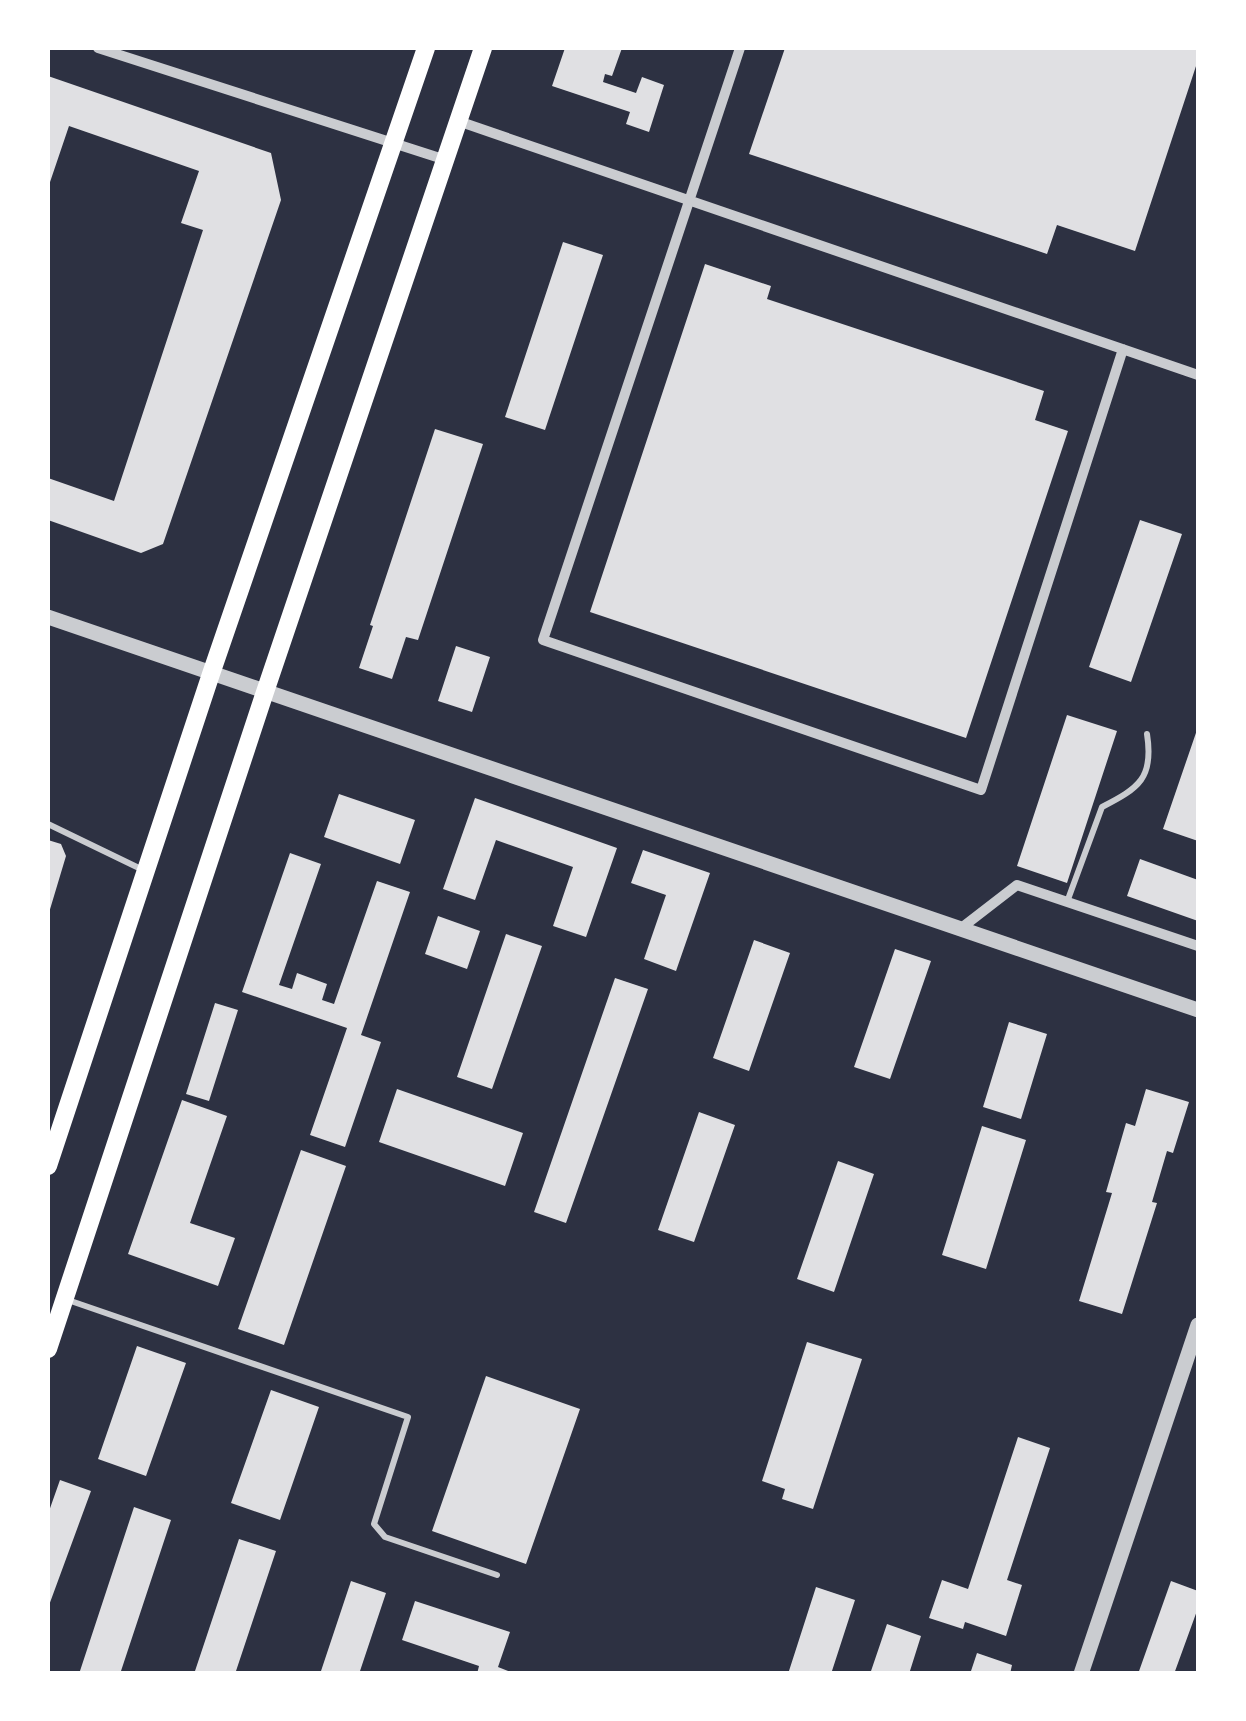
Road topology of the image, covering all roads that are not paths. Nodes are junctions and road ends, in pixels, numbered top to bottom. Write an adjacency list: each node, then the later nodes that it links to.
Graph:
1 (98, 48): 6 (street)
2 (426, 48): 6 (main road)
3 (483, 48): 5 (main road)
4 (740, 48): 8 (street)
5 (458, 122): 7 (main road); 8 (street)
6 (393, 143): 7 (street); 12 (main road)
7 (446, 160): 13 (main road)
8 (689, 201): 9 (street); 9 (street)
9 (1123, 349): 10 (street)
10 (1198, 374)
11 (48, 618): 12 (street)
12 (211, 674): 13 (street); 16 (main road)
13 (265, 692): 18 (street); 22 (main road)
14 (1147, 734): 17 (lane)
15 (48, 824): 16 (lane)
16 (145, 871): 21 (main road)
17 (1068, 902): 18 (street); 19 (street)
18 (960, 930): 20 (street)
19 (1198, 946)
20 (1198, 1010)
21 (48, 1166)
22 (64, 1299): 24 (main road); 25 (lane)
23 (1198, 1325): 26 (street)
24 (48, 1349)
25 (497, 1575)
26 (1080, 1674)

